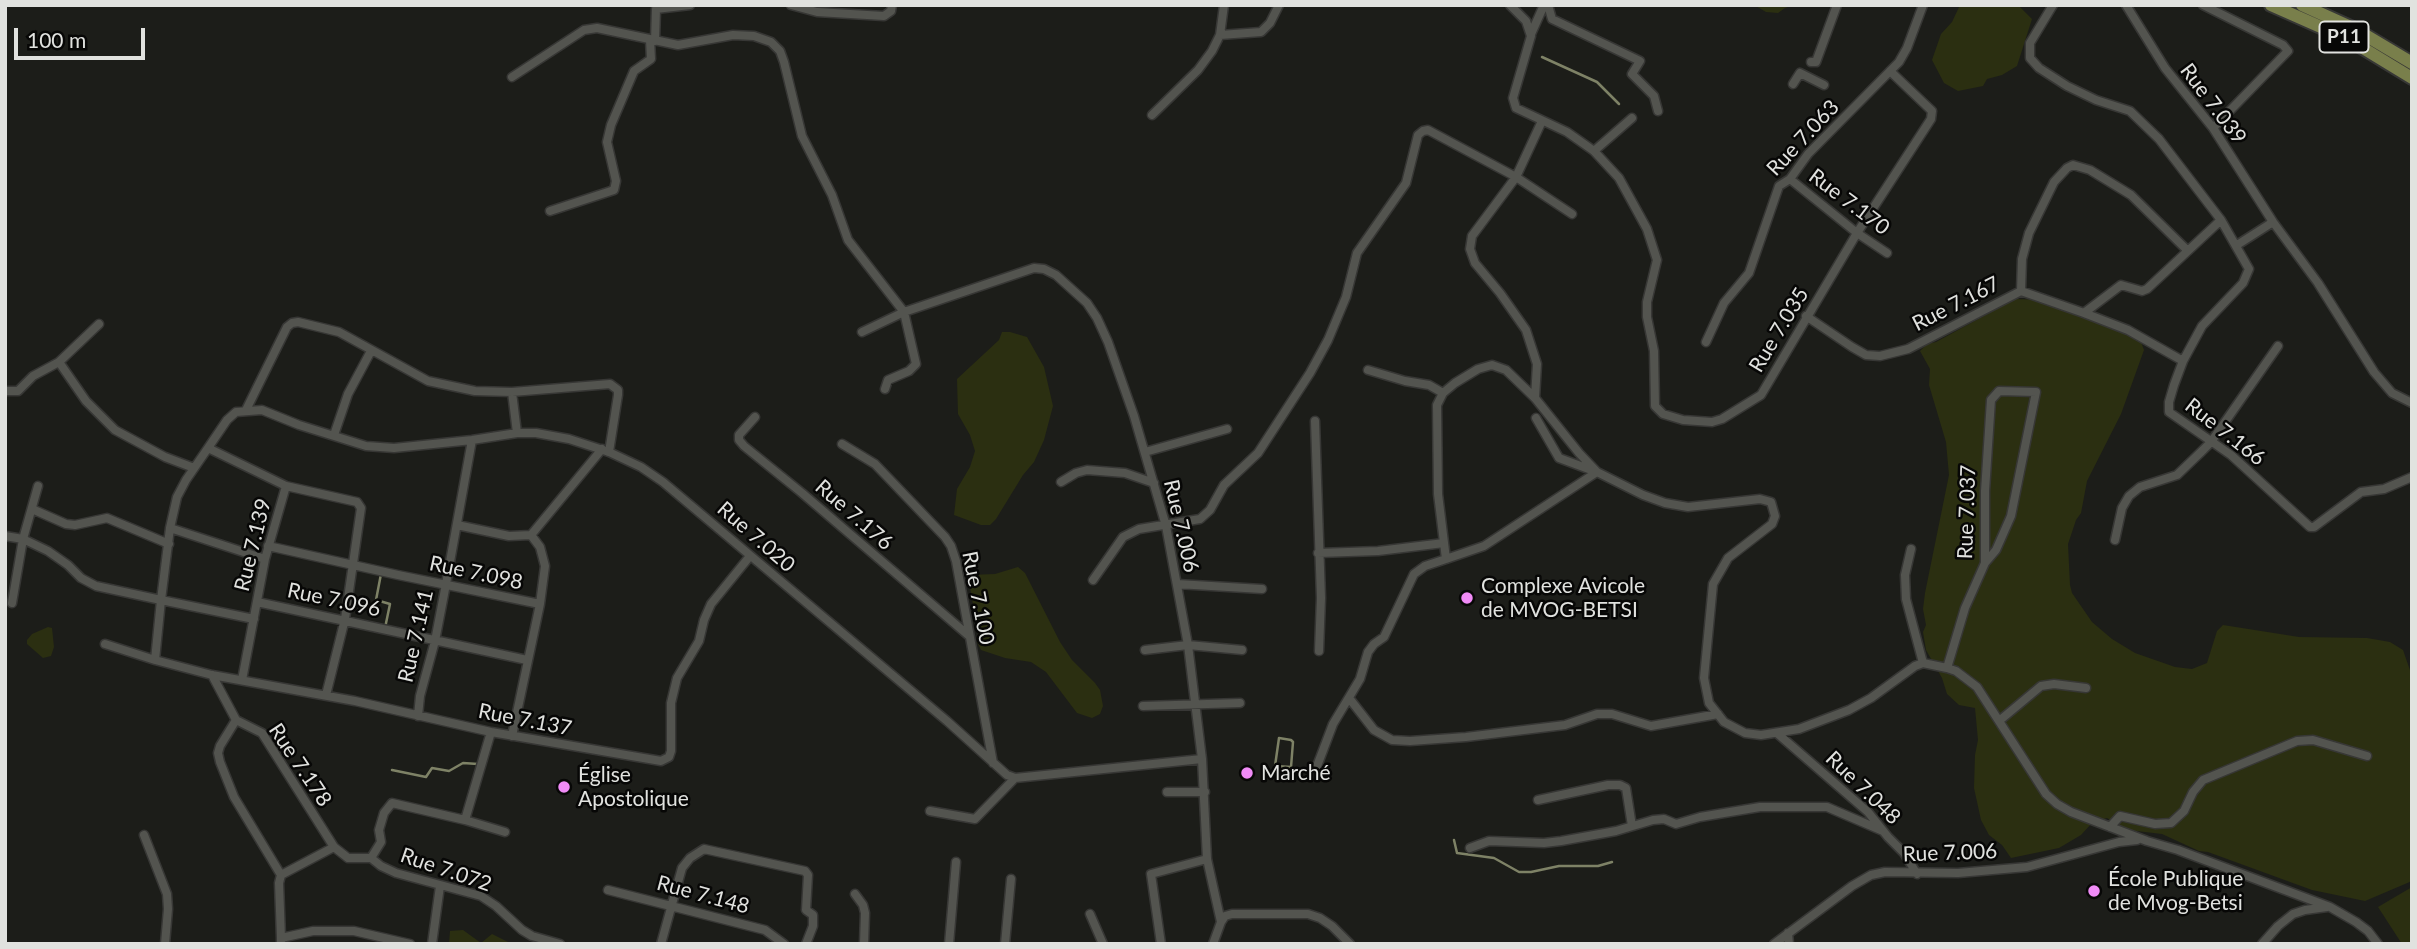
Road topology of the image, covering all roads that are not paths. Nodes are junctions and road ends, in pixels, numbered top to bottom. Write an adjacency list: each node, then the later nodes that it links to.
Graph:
1 (690, 5): 15 (street)
2 (791, 5): 3 (street)
3 (892, 5)
4 (1224, 5): 16 (street)
5 (1279, 5): 16 (street)
6 (1510, 5): 17 (street)
7 (1546, 5): 17 (street, Rue 7.035); 28 (street)
8 (1837, 5): 20 (street)
9 (1923, 5): 22 (street, Rue 7.063)
10 (2053, 5): 38 (street, Rue 7.166)
11 (2126, 5): 32 (street, Rue 7.039)
12 (2203, 5): 32 (street)
13 (2271, 5): 25 (main road, P11)
14 (2302, 5): 21 (main road, P11)
15 (655, 7): 18 (street)
16 (1220, 35): 29 (street)
17 (1531, 36): 31 (street, Rue 7.035)
18 (652, 40): 24 (street); 36 (street); 45 (street)
19 (1800, 58): 20 (street)
20 (1814, 62): 23 (street)
21 (2412, 63)
22 (1890, 71): 35 (street, Rue 7.063); 40 (street, Rue 7.035)
23 (1800, 73): 26 (street); 27 (street)
24 (512, 78)
25 (2412, 78)
26 (1793, 84)
27 (1824, 85)
28 (1658, 111)
29 (1153, 115)
30 (1632, 118): 33 (street)
31 (1542, 121): 33 (street, Rue 7.035); 34 (street)
32 (2213, 128): 39 (street, Rue 7.039)
33 (1594, 151): 47 (street, Rue 7.035)
34 (1516, 177): 37 (street); 60 (street); 84 (street)
35 (1790, 179): 40 (street, Rue 7.170); 50 (street, Rue 7.063)
36 (550, 211)
37 (1572, 214)
38 (2221, 220): 41 (street, Rue 7.166); 42 (street)
39 (2273, 222): 41 (street); 61 (street, Rue 7.039)
40 (1857, 233): 43 (street, Rue 7.170); 47 (street, Rue 7.035)
41 (2236, 245): 53 (street, Rue 7.166)
42 (2188, 251): 44 (street); 46 (street)
43 (1887, 253)
44 (2021, 291): 46 (street, Rue 7.167); 47 (street, Rue 7.167)
45 (904, 312): 49 (street, Rue 7.006); 56 (street); 74 (street, Rue 7.006)
46 (2084, 313): 53 (street, Rue 7.167)
47 (1806, 316)
48 (99, 324): 54 (street)
49 (862, 332)
50 (1706, 342)
51 (2277, 346): 70 (street)
52 (371, 351): 58 (street); 62 (street); 68 (street)
53 (2183, 361): 70 (street, Rue 7.166)
54 (59, 362): 57 (street); 75 (street)
55 (1368, 370): 59 (street)
56 (885, 389)
57 (5, 391)
58 (512, 392): 67 (street); 73 (street)
59 (1443, 393): 60 (street); 90 (street)
60 (1535, 398): 76 (street)
61 (2412, 403)
62 (246, 410): 68 (street, Rue 7.020); 72 (street)
63 (755, 417): 110 (street, Rue 7.176)
64 (1536, 418): 76 (street)
65 (1315, 421): 94 (street)
66 (1227, 429): 74 (street)
67 (517, 433): 69 (street, Rue 7.020); 73 (street, Rue 7.020)
68 (334, 435): 69 (street, Rue 7.020)
69 (472, 440): 83 (street, Rue 7.141)
70 (2211, 442): 77 (street, Rue 7.166); 89 (street)
71 (842, 444): 110 (street, Rue 7.100)
72 (208, 447): 75 (street); 81 (street)
73 (606, 451): 86 (street); 95 (street, Rue 7.020)
74 (1145, 452): 79 (street, Rue 7.006)
75 (194, 468): 85 (street)
76 (1597, 472): 97 (street); 129 (street)
77 (2412, 477)
78 (1061, 482): 79 (street)
79 (1154, 483): 84 (street, Rue 7.006)
80 (38, 486): 82 (street)
81 (286, 486): 92 (street, Rue 7.139); 99 (street, Rue 7.139)
82 (32, 509): 88 (street); 91 (street)
83 (457, 525): 86 (street); 101 (street, Rue 7.141)
84 (1166, 526): 100 (street); 102 (street, Rue 7.006)
85 (170, 528): 91 (street); 96 (street)
86 (531, 535): 107 (street)
87 (5, 536): 88 (street)
88 (23, 539): 104 (street); 106 (street)
89 (2115, 540)
90 (1444, 542): 94 (street); 97 (street)
91 (169, 544): 104 (street)
92 (268, 546): 96 (street, Rue 7.139); 99 (street, Rue 7.098)
93 (1911, 549): 119 (street)
94 (1318, 553): 116 (street)
95 (750, 556): 135 (street, Rue 7.137); 138 (street, Rue 7.020)
96 (265, 559): 105 (street, Rue 7.139)
97 (1446, 559): 125 (street)
98 (1985, 563): 98 (street, Rue 7.037); 120 (street, Rue 7.037)
99 (355, 565): 101 (street, Rue 7.098); 109 (street, Rue 7.139)
100 (1093, 580)
101 (446, 584): 107 (street, Rue 7.098); 111 (street, Rue 7.141)
102 (1177, 584): 103 (street); 113 (street, Rue 7.006)
103 (1262, 589)
104 (161, 600): 108 (street); 117 (street)
105 (257, 602): 108 (street, Rue 7.139); 109 (street, Rue 7.096)
106 (12, 603)
107 (540, 604): 118 (street, Rue 7.098)
108 (254, 619): 122 (street, Rue 7.139)
109 (345, 619): 111 (street, Rue 7.096); 124 (street, Rue 7.139)
110 (968, 635): 138 (street, Rue 7.100)
111 (435, 641): 118 (street, Rue 7.096); 130 (street, Rue 7.141)
112 (105, 644): 117 (street, Rue 7.137)
113 (1188, 645): 114 (street); 115 (street); 127 (street, Rue 7.006)
114 (1145, 650)
115 (1242, 650)
116 (1318, 651)
117 (155, 660): 121 (street, Rue 7.137)
118 (527, 660): 135 (street, Rue 7.098)
119 (1923, 663): 120 (street); 134 (street)
120 (1947, 668): 132 (street)
121 (212, 675): 122 (street, Rue 7.137); 131 (street, Rue 7.178)
122 (242, 680): 124 (street, Rue 7.137)
123 (2086, 688): 132 (street)
124 (326, 695): 130 (street, Rue 7.137)
125 (1349, 698): 129 (street); 139 (street)
126 (1240, 703): 127 (street)
127 (1196, 704): 128 (street); 137 (street, Rue 7.006)
128 (1143, 706)
129 (1718, 714): 134 (street)
130 (418, 716): 133 (street, Rue 7.137)
131 (236, 720): 152 (street, Rue 7.178); 158 (street)
132 (1999, 721): 147 (street)
133 (491, 732): 135 (street, Rue 7.137); 145 (street)
134 (1778, 734): 148 (street, Rue 7.048)
135 (512, 736)
136 (2367, 756): 147 (street)
137 (1202, 759): 140 (street); 142 (street, Rue 7.006)
138 (993, 763): 140 (street, Rue 7.020)
139 (1314, 774)
140 (1015, 778): 144 (street)
141 (1167, 792): 142 (street)
142 (1205, 792): 155 (street, Rue 7.006)
143 (1538, 800): 146 (street)
144 (930, 811)
145 (465, 820): 149 (street); 154 (street, Rue 7.072)
146 (1632, 826): 148 (street); 153 (street)
147 (2110, 827): 151 (street)
148 (1883, 831): 157 (street, Rue 7.048)
149 (505, 832)
150 (144, 835): 169 (street)
151 (2147, 841): 157 (street, Rue 7.006); 164 (street)
152 (334, 847): 154 (street); 158 (street)
153 (1470, 848)
154 (371, 858): 160 (street, Rue 7.072)
155 (1208, 859): 166 (street, Rue 7.006); 180 (street)
156 (956, 862): 177 (street)
157 (1917, 873): 167 (street, Rue 7.006)
158 (281, 876): 168 (street)
159 (1011, 879): 178 (street)
160 (440, 886): 171 (street); 172 (street, Rue 7.072)
161 (608, 890): 163 (street, Rue 7.148)
162 (855, 894): 176 (street)
163 (673, 905): 173 (street); 174 (street, Rue 7.148); 175 (street)
164 (2330, 907): 185 (street); 186 (street)
165 (1090, 914): 179 (street)
166 (1221, 922): 181 (street); 182 (street)
167 (1788, 933): 183 (street, Rue 7.006); 184 (street)
168 (281, 941): 170 (street)
169 (165, 944)
170 (410, 944)
171 (432, 944)
172 (559, 944)
173 (661, 944)
174 (784, 944)
175 (806, 944)
176 (864, 944)
177 (949, 944)
178 (1005, 944)
179 (1104, 944)
180 (1161, 944)
181 (1213, 944)
182 (1350, 944)
183 (1773, 944)
184 (1789, 944)
185 (2262, 944)
186 (2378, 944)

